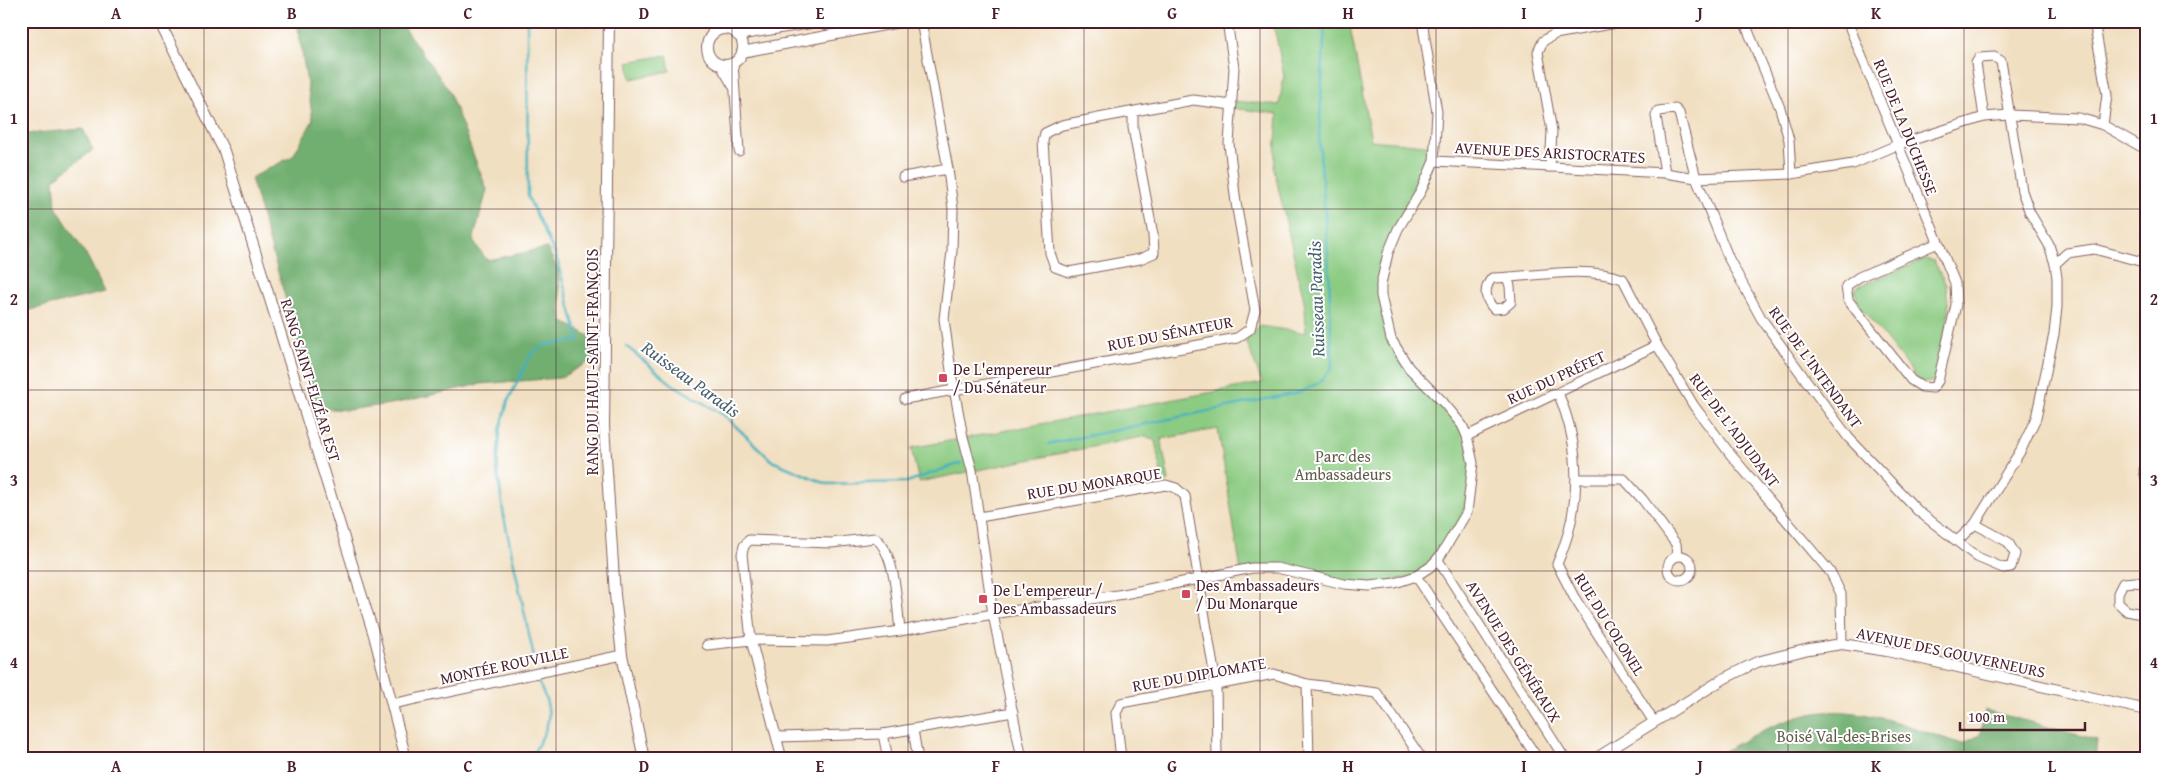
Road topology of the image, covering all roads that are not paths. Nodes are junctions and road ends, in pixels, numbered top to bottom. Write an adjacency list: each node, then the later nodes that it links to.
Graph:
1 (159, 21): 63 (street, RANG SAINT-ELZÉAR EST)
2 (609, 21): 60 (street, RANG DU HAUT-SAINT-FRANÇOIS)
3 (713, 21): 14 (street)
4 (823, 21): 13 (street)
5 (905, 21): 15 (street)
6 (921, 21): 29 (street)
7 (1227, 21): 19 (street, RUE DU SÉNATEUR)
8 (1422, 21): 27 (street)
9 (1627, 21): 28 (street)
10 (1744, 21): 31 (street)
11 (1847, 21): 24 (street, RUE DE LA DUCHESSE)
12 (2094, 21): 23 (street)
13 (730, 29): 14 (street); 15 (street)
14 (712, 35): 17 (street)
15 (742, 52): 16 (street)
16 (733, 63): 17 (street); 18 (street)
17 (720, 64): 18 (street)
18 (734, 88): 25 (street)
19 (1232, 105): 20 (street); 39 (street, RUE DU SÉNATEUR)
20 (1133, 113): 20 (street)
21 (2009, 115): 22 (street, AVENUE DES ARISTOCRATES); 22 (street); 23 (street, AVENUE DES ARISTOCRATES); 36 (street)
22 (1984, 117): 24 (street, AVENUE DES ARISTOCRATES)
23 (2103, 125): 26 (street, AVENUE DES ARISTOCRATES)
24 (1897, 145): 31 (street, AVENUE DES ARISTOCRATES); 34 (street, RUE DE LA DUCHESSE)
25 (739, 150)
26 (2147, 150)
27 (1434, 161): 28 (street, AVENUE DES ARISTOCRATES); 42 (street)
28 (1550, 167): 30 (street, AVENUE DES ARISTOCRATES)
29 (948, 169): 32 (street); 39 (street)
30 (1665, 172): 33 (street, AVENUE DES ARISTOCRATES); 33 (street, AVENUE DES ARISTOCRATES)
31 (1791, 174): 33 (street, AVENUE DES ARISTOCRATES)
32 (903, 177)
33 (1696, 178): 48 (street, RUE DE L'INTENDANT)
34 (1938, 244): 34 (street, RUE DE LA DUCHESSE)
35 (2147, 263): 36 (street)
36 (2055, 264): 47 (street)
37 (1507, 277): 38 (street, RUE DE L'ADJUDANT)
38 (1657, 345): 40 (street, RUE DU PRÉFET); 58 (street, RUE DE L'ADJUDANT)
39 (955, 389): 41 (street, RUE DU SÉNATEUR); 46 (street)
40 (1558, 393): 42 (street, RUE DU PRÉFET); 44 (street, RUE DU COLONEL)
41 (906, 399)
42 (1467, 436): 50 (street)
43 (2147, 463): 45 (street)
44 (1577, 479): 49 (street); 66 (street, RUE DU COLONEL)
45 (2147, 483)
46 (980, 517): 52 (street, RUE DU MONARQUE); 54 (street)
47 (1975, 524): 48 (street); 48 (street, RUE DE L'INTENDANT)
48 (1958, 541)
49 (1676, 556)
50 (1438, 560): 51 (street); 81 (street, AVENUE DES GÉNÉRAUX)
51 (1416, 576): 52 (street); 80 (street)
52 (1198, 580): 54 (street); 61 (street, RUE DU MONARQUE)
53 (2147, 584): 55 (street)
54 (993, 614): 56 (street); 65 (street)
55 (2147, 615)
56 (900, 631): 57 (street); 57 (street)
57 (751, 640): 59 (street); 69 (street)
58 (1842, 644): 64 (street, AVENUE DES GOUVERNEURS); 66 (street, AVENUE DES GOUVERNEURS)
59 (707, 645)
60 (622, 655): 63 (street, MONTÉE ROUVILLE); 71 (street, RANG DU HAUT-SAINT-FRANÇOIS)
61 (1216, 684): 62 (street, RUE DU DIPLOMATE); 76 (street, RUE DU DIPLOMATE); 77 (street, RUE DU MONARQUE)
62 (1307, 684): 78 (street); 79 (street, RUE DU DIPLOMATE)
63 (392, 704): 70 (street, RANG SAINT-ELZÉAR EST)
64 (2147, 710)
65 (1013, 712): 67 (street); 75 (street)
66 (1654, 722): 82 (street, AVENUE DES GOUVERNEURS)
67 (913, 730): 68 (street); 74 (street)
68 (883, 734): 69 (street); 73 (street)
69 (778, 737): 72 (street)
70 (406, 759)
71 (644, 759)
72 (782, 759)
73 (888, 759)
74 (918, 759)
75 (1022, 759)
76 (1121, 759)
77 (1217, 759)
78 (1309, 759)
79 (1422, 759)
80 (1538, 759)
81 (1565, 759)
82 (1595, 759)

